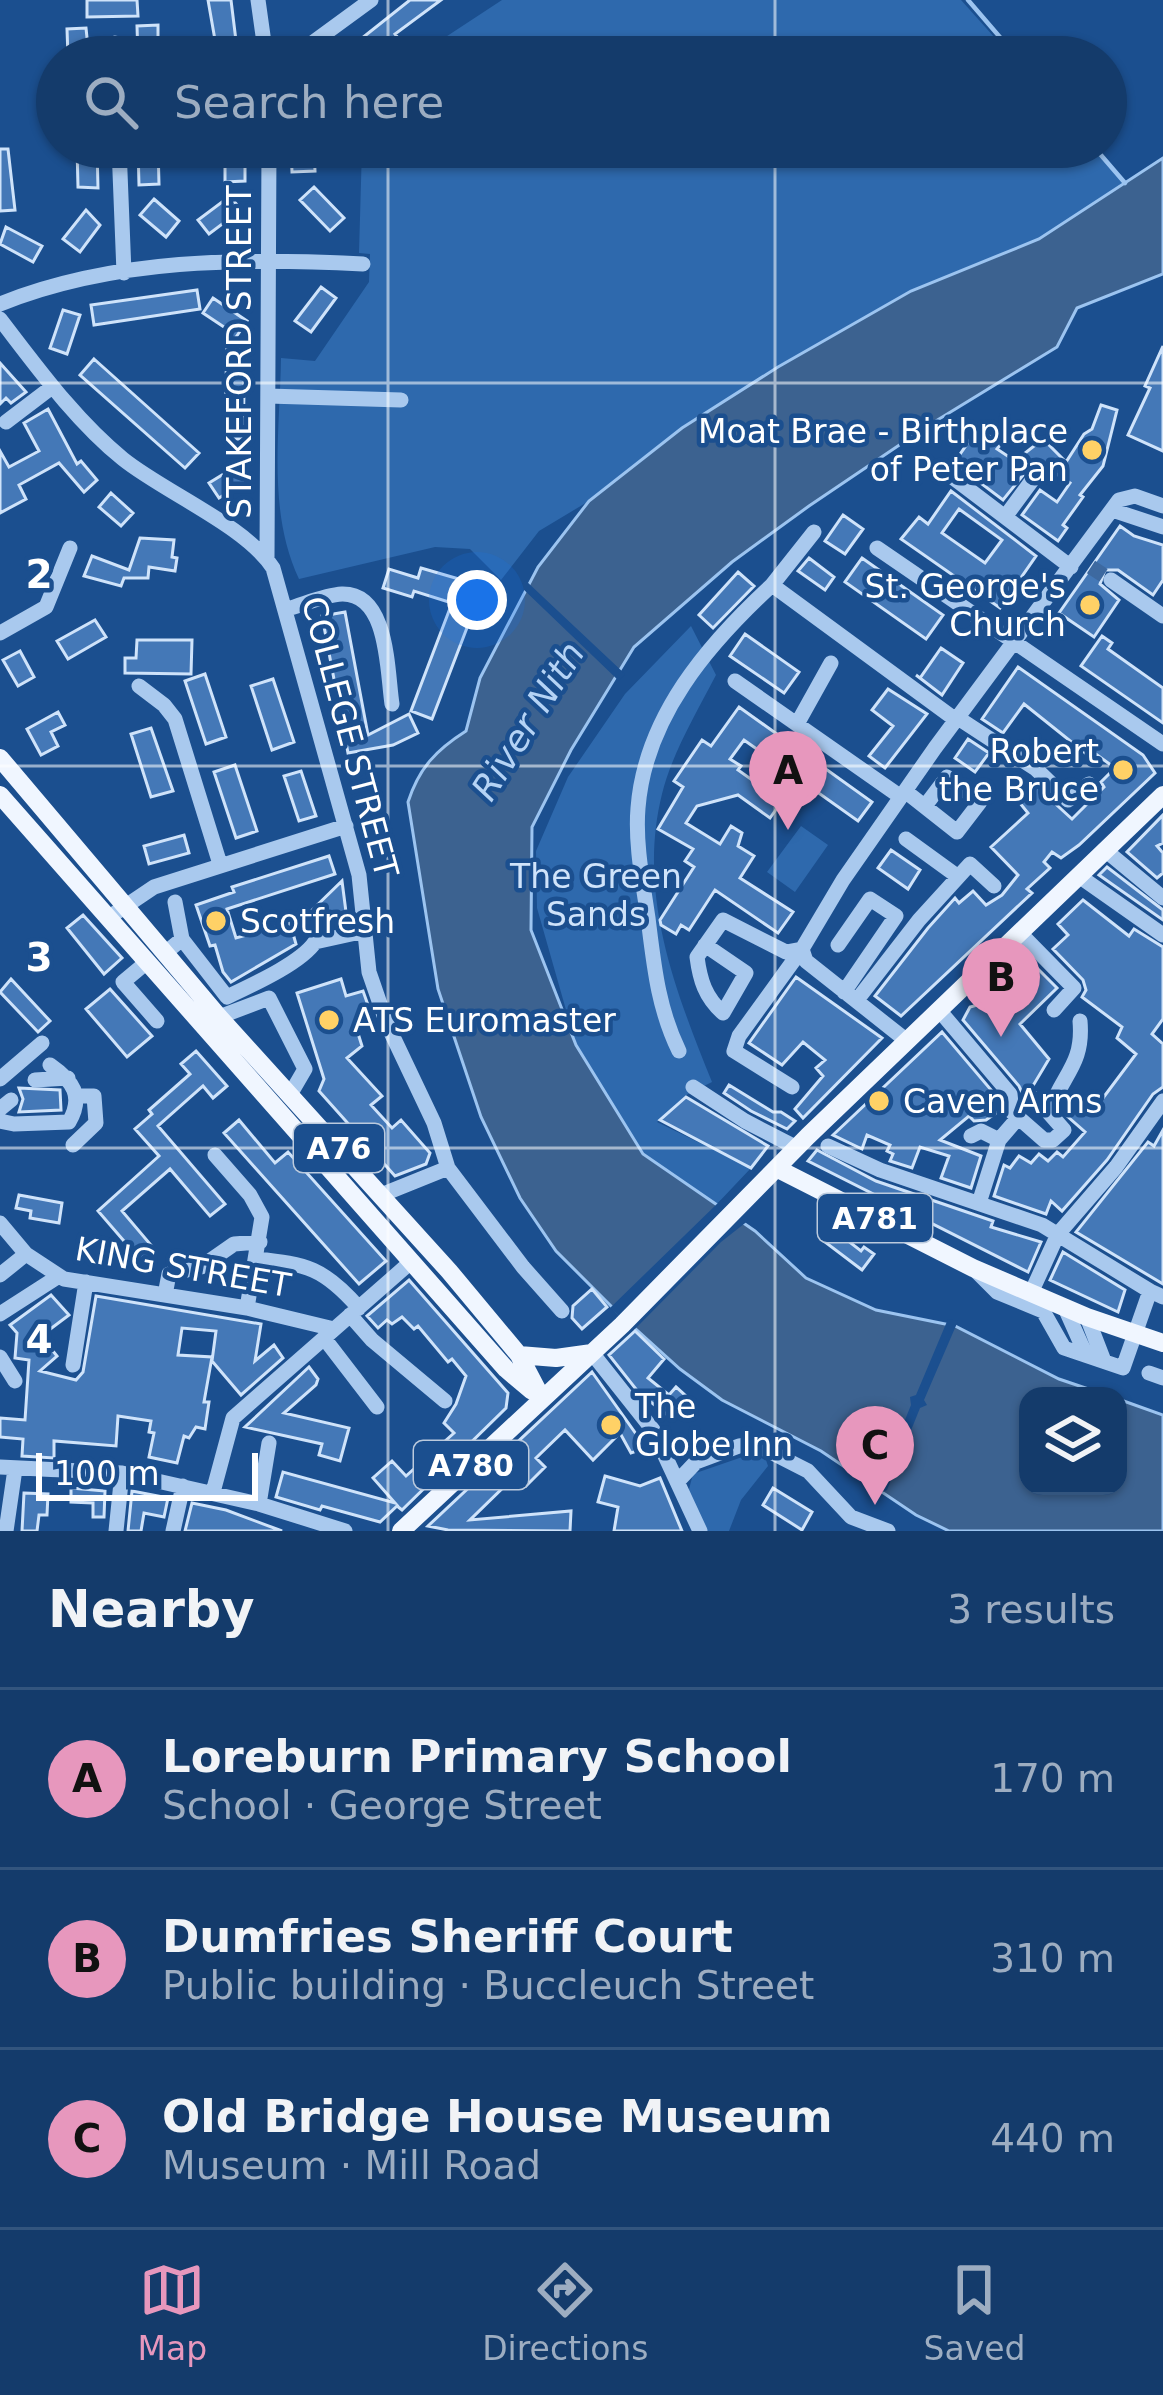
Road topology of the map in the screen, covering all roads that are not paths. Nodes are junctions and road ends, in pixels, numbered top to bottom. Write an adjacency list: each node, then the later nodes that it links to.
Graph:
1 (259, 0): 3 (street)
2 (371, 0): 4 (street)
3 (263, 36)
4 (321, 36)
5 (120, 168): 9 (street)
6 (269, 168): 7 (street, STAKEFORD STREET)
7 (269, 259): 8 (street); 9 (street); 13 (street, STAKEFORD STREET)
8 (363, 263)
9 (124, 272): 10 (street)
10 (0, 304)
11 (0, 319): 12 (street)
12 (52, 387): 15 (street); 25 (street)
13 (268, 396): 14 (street); 25 (street, STAKEFORD STREET)
14 (401, 400)
15 (7, 422)
16 (943, 470): 20 (street)
17 (1036, 475): 20 (street)
18 (1163, 506): 19 (street)
19 (1114, 511): 21 (street); 26 (street)
20 (1005, 517): 26 (street)
21 (1163, 527)
22 (814, 532): 28 (street)
23 (70, 548): 31 (street)
24 (877, 548): 32 (street)
25 (267, 558): 29 (street, COLLEGE STREET)
26 (1081, 563): 32 (street)
27 (1111, 580): 30 (street)
28 (772, 584): 37 (street); 72 (street)
29 (287, 609): 36 (street); 46 (street, COLLEGE STREET)
30 (1163, 616)
31 (0, 633)
32 (1013, 642): 37 (street); 39 (street)
33 (832, 663): 38 (street)
34 (735, 681): 38 (street)
35 (139, 686): 49 (street)
36 (392, 704)
37 (957, 719): 41 (street); 42 (street)
38 (797, 724): 42 (street)
39 (1163, 744)
40 (0, 758): 55 (main road, A76)
41 (1089, 784)
42 (903, 794): 45 (street); 60 (street)
43 (0, 795): 55 (main road, A76)
44 (1163, 795): 48 (main road, A780)
45 (925, 806)
46 (346, 826): 49 (street); 56 (street, COLLEGE STREET)
47 (906, 839): 50 (street)
48 (1106, 850): 51 (main road, A780); 53 (street)
49 (220, 864): 55 (street)
50 (957, 876): 52 (street); 64 (street)
51 (1079, 876): 57 (main road, A780); 58 (street)
52 (994, 886)
53 (1163, 898)
54 (175, 902): 59 (street)
55 (115, 912): 63 (main road, A76)
56 (365, 931): 59 (street); 90 (street, COLLEGE STREET)
57 (1020, 933): 65 (main road, A780); 66 (street)
58 (1163, 935)
59 (182, 939): 63 (street)
60 (805, 943): 61 (street); 64 (street); 78 (street)
61 (705, 945)
62 (838, 945): 64 (street)
63 (156, 958): 67 (main road, A76); 68 (street); 98 (main road, A76)
64 (850, 996): 70 (street)
65 (939, 1010): 70 (main road, A780); 82 (street)
66 (1054, 1010)
67 (219, 1018): 79 (main road, A76); 79 (street)
68 (157, 1021)
69 (1080, 1021): 82 (street)
70 (908, 1041): 88 (main road, A780)
71 (42, 1043): 75 (street)
72 (679, 1051)
73 (50, 1065): 74 (street)
74 (68, 1078): 76 (street); 80 (street)
75 (0, 1079)
76 (35, 1081)
77 (693, 1087): 88 (street)
78 (792, 1087)
79 (291, 1093): 92 (main road, A76)
80 (78, 1096): 83 (street); 86 (street)
81 (1163, 1101): 95 (street)
82 (1018, 1118): 85 (street)
83 (0, 1121)
84 (971, 1136): 85 (street)
85 (999, 1140): 93 (street)
86 (73, 1145)
87 (828, 1146): 93 (street)
88 (797, 1148): 91 (main road, A780)
89 (214, 1155): 96 (street)
90 (448, 1168): 92 (street); 110 (street, COLLEGE STREET)
91 (778, 1169): 99 (main road, A781); 117 (main road, A780)
92 (381, 1195): 118 (main road, A76)
93 (979, 1203): 95 (street)
94 (0, 1223): 97 (street, KING STREET)
95 (1058, 1234): 103 (street); 104 (street)
96 (258, 1250): 105 (street); 106 (street); 108 (street)
97 (26, 1254): 100 (street, KING STREET); 101 (street, KING STREET)
98 (412, 1261): 108 (street); 125 (main road, A76)
99 (973, 1268): 103 (main road, A781); 109 (street)
100 (0, 1276)
101 (59, 1276): 102 (street, KING STREET); 111 (street)
102 (86, 1282): 105 (street, KING STREET); 122 (street)
103 (1031, 1292): 107 (main road, A781); 109 (street)
104 (1156, 1294): 114 (street)
105 (165, 1295): 106 (street, KING STREET)
106 (247, 1308): 113 (street, KING STREET)
107 (1065, 1308): 112 (main road, A781); 119 (street)
108 (354, 1311): 113 (street); 126 (street)
109 (1043, 1311): 116 (street)
110 (562, 1312)
111 (0, 1314)
112 (1087, 1318): 114 (main road, A781); 121 (street)
113 (329, 1333): 127 (street); 133 (street)
114 (1135, 1335): 115 (main road, A781); 123 (street)
115 (1163, 1343)
116 (1064, 1348): 119 (street); 123 (street)
117 (592, 1353): 118 (main road); 125 (main road, A780); 131 (street)
118 (519, 1354): 125 (main road, A76)
119 (1087, 1355): 121 (street)
120 (0, 1357): 124 (street)
121 (1104, 1361): 123 (street)
122 (73, 1365)
123 (1123, 1369)
124 (15, 1381)
125 (542, 1399): 139 (main road, A780)
126 (445, 1401)
127 (377, 1407)
128 (269, 1442): 134 (street)
129 (7, 1468): 130 (street); 135 (street)
130 (122, 1473): 132 (street); 136 (street)
131 (679, 1480): 140 (street); 141 (street)
132 (183, 1486): 133 (street); 137 (street)
133 (213, 1492): 134 (street)
134 (259, 1504): 138 (street)
135 (6, 1531)
136 (116, 1531)
137 (172, 1531)
138 (345, 1531)
139 (401, 1531)
140 (700, 1531)
141 (888, 1531)

